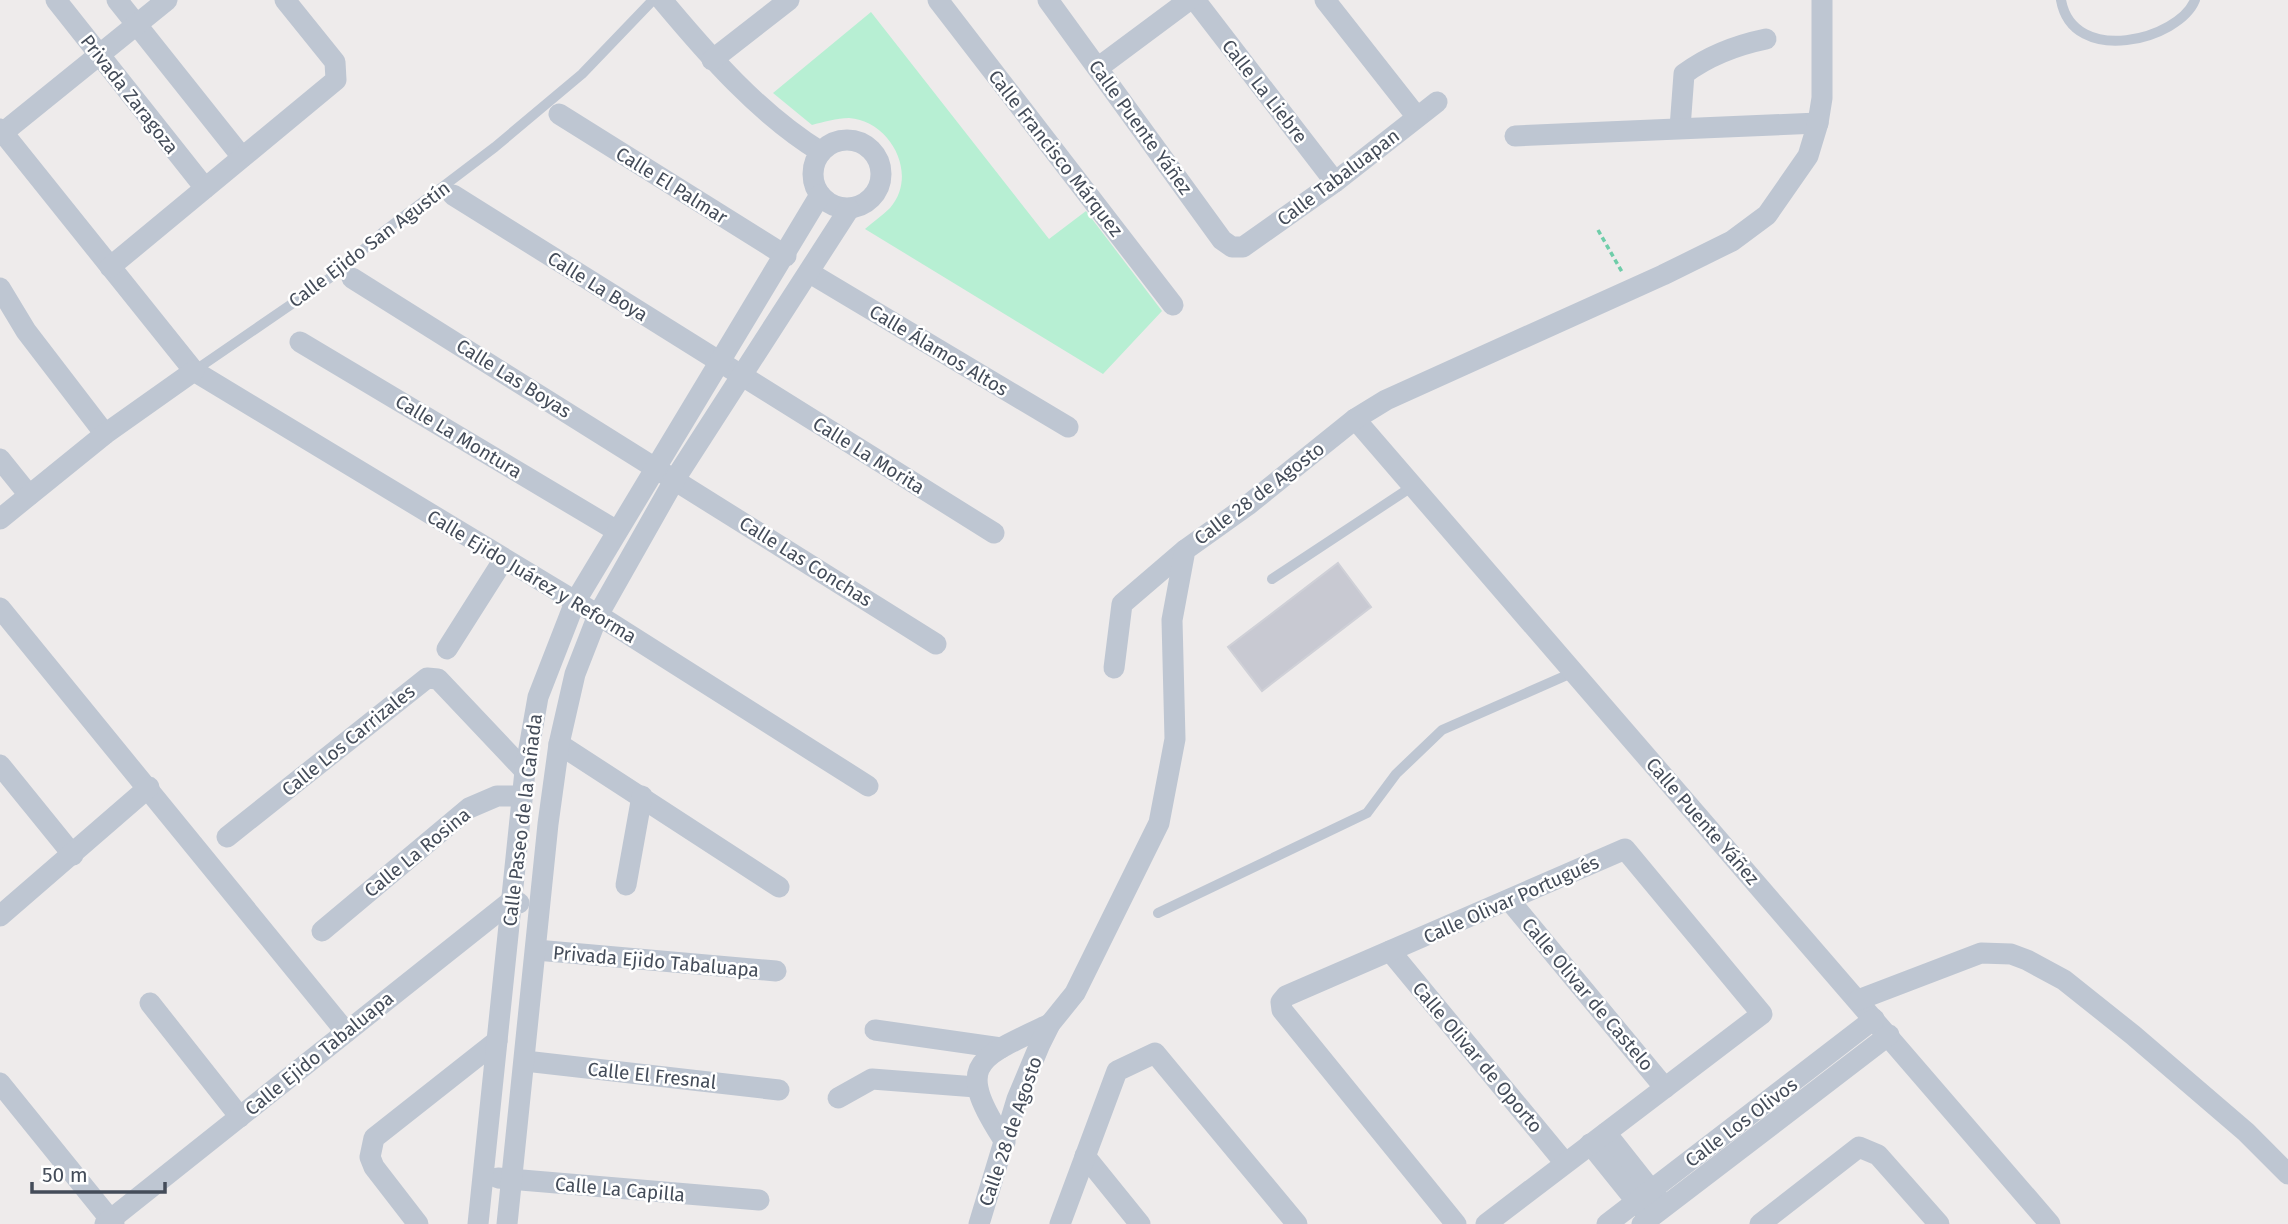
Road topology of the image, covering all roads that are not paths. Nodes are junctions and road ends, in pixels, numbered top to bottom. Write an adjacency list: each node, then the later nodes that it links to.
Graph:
1 (56, 0): 18 (street, Privada Zaragoza)
2 (117, 0): 16 (street)
3 (167, 0): 16 (street)
4 (285, 0): 29 (street)
5 (653, 0): 44 (lane, Calle Ejido San Agustín)
6 (662, 0): 19 (street)
7 (789, 0): 19 (street)
8 (938, 0): 41 (street, Calle Francisco Márquez)
9 (1048, 0): 20 (street, Calle Puente Yáñez)
10 (1189, 0): 20 (street)
11 (1195, 0): 30 (street, Calle La Liebre)
12 (1325, 0): 23 (street)
13 (1822, 0): 24 (street, Calle 28 de Agosto)
14 (2061, 0): 15 (lane)
15 (2194, 0)
16 (137, 24): 18 (street); 29 (street)
17 (1766, 38): 25 (street)
18 (99, 54): 26 (street); 31 (street, Privada Zaragoza)
19 (712, 60): 28 (street)
20 (1099, 67): 35 (street, Calle Puente Yáñez)
21 (1437, 102): 23 (street, Calle Tabaluapan)
22 (559, 114): 36 (street, Calle El Palmar)
23 (1417, 117): 30 (street, Calle Tabaluapan)
24 (1818, 122): 25 (street); 46 (street, Calle 28 de Agosto)
25 (1680, 128): 27 (street)
26 (1, 132): 37 (street, Calle Ejido Juárez y Reforma)
27 (1515, 136)
28 (821, 152): 33 (street); 34 (street)
29 (242, 157): 31 (street)
30 (1335, 182): 35 (street, Calle Tabaluapan)
31 (205, 188): 37 (street)
32 (453, 195): 43 (street, Calle La Boya)
33 (820, 195): 34 (street); 36 (street, Calle Paseo de la Cañada)
34 (849, 209): 38 (street)
35 (1237, 248)
36 (786, 256): 43 (street, Calle Paseo de la Cañada)
37 (110, 267): 44 (street, Calle Ejido Juárez y Reforma)
38 (810, 273): 45 (street); 47 (street, Calle Álamos Altos)
39 (352, 278): 50 (street, Calle Las Boyas)
40 (0, 288): 48 (street)
41 (1173, 305)
42 (300, 342): 55 (street, Calle La Montura)
43 (720, 362): 45 (street, Calle La Boya); 50 (street, Calle Paseo de la Cañada)
44 (194, 370): 48 (street, Calle Ejido San Agustín); 58 (street, Calle Ejido Juárez y Reforma)
45 (744, 376): 51 (street, Calle Paseo de la Cañada); 56 (street, Calle La Morita)
46 (1355, 419): 52 (street, Calle Puente Yáñez); 57 (street, Calle 28 de Agosto)
47 (1068, 427)
48 (105, 434): 53 (street, Calle Ejido San Agustín)
49 (0, 459): 53 (street)
50 (656, 467): 51 (street, Calle Las Boyas); 55 (street, Calle Paseo de la Cañada)
51 (675, 479): 62 (street, Calle Paseo de la Cañada); 63 (street, Calle Las Conchas)
52 (1413, 486): 59 (lane); 66 (street, Calle Puente Yáñez)
53 (29, 495): 54 (street, Calle Ejido San Agustín)
54 (0, 519)
55 (617, 531): 60 (street, Calle Paseo de la Cañada)
56 (994, 533)
57 (1185, 550): 65 (street); 90 (street, Calle 28 de Agosto)
58 (504, 559): 60 (street, Calle Ejido Juárez y Reforma); 64 (street)
59 (1272, 579)
60 (575, 602): 62 (street, Calle Ejido Juárez y Reforma); 69 (street, Calle Paseo de la Cañada)
61 (0, 608): 71 (street)
62 (598, 615): 67 (street, Calle Paseo de la Cañada); 70 (street, Calle Ejido Juárez y Reforma)
63 (936, 644)
64 (447, 649)
65 (1114, 668)
66 (1574, 672): 81 (lane); 87 (street, Calle Puente Yáñez)
67 (559, 744): 73 (street); 80 (street, Calle Paseo de la Cañada)
68 (0, 765): 75 (street)
69 (525, 771): 72 (street, Calle Paseo de la Cañada); 74 (street, Calle Los Carrizales)
70 (868, 786)
71 (149, 787): 75 (street); 92 (street)
72 (522, 796): 79 (street, Calle Paseo de la Cañada); 83 (street, Calle La Rosina)
73 (642, 796): 76 (street); 77 (street)
74 (227, 837)
75 (73, 855): 82 (street)
76 (626, 885)
77 (779, 887)
78 (1510, 901): 85 (street, Calle Olivar Portugués); 99 (street, Calle Olivar de Castelo); 99 (street, Calle Olivar Portugués)
79 (510, 902): 80 (street); 92 (street, Calle Ejido Tabaluapa); 94 (street, Calle Paseo de la Cañada)
80 (541, 905): 84 (street, Calle Paseo de la Cañada)
81 (1158, 913)
82 (0, 916)
83 (321, 931)
84 (536, 950): 86 (street, Privada Ejido Tabaluapa); 96 (street, Calle Paseo de la Cañada)
85 (1390, 951): 106 (street, Calle Olivar de Oporto); 121 (street, Calle Olivar Portugués)
86 (776, 971)
87 (1858, 1000): 89 (street, Calle Puente Yáñez); 107 (street)
88 (150, 1003): 102 (street)
89 (1874, 1019): 93 (street, Calle Puente Yáñez); 111 (street, Calle Los Olivos)
90 (1050, 1024): 95 (street); 104 (street, Calle 28 de Agosto)
91 (875, 1030): 95 (street)
92 (346, 1031): 102 (street, Calle Ejido Tabaluapa)
93 (1889, 1035): 111 (street, Calle Los Olivos); 125 (street, Calle Puente Yáñez)
94 (497, 1041): 108 (street, Calle Paseo de la Cañada); 114 (street)
95 (1001, 1048): 98 (street)
96 (525, 1061): 100 (street, Calle El Fresnal); 109 (street, Calle Paseo de la Cañada)
97 (0, 1083): 112 (street)
98 (976, 1087): 101 (street); 104 (street)
99 (1665, 1088): 103 (street, Calle Olivar Portugués)
100 (779, 1090)
101 (838, 1098)
102 (240, 1117): 112 (street, Calle Ejido Tabaluapa)
103 (1598, 1139): 106 (street, Calle Olivar Portugués); 111 (street)
104 (1005, 1142): 117 (street, Calle 28 de Agosto)
105 (1085, 1156): 118 (street); 119 (street); 120 (street)
106 (1565, 1163): 122 (street, Calle Olivar Portugués)
107 (2288, 1174)
108 (482, 1176): 109 (street, Calle La Capilla); 115 (street, Calle Paseo de la Cañada)
109 (510, 1179): 110 (street, Calle La Capilla); 116 (street, Calle Paseo de la Cañada)
110 (759, 1200)
111 (1649, 1208): 123 (street, Calle Los Olivos)
112 (109, 1222)
113 (1768, 1222): 124 (street)
114 (418, 1224)
115 (478, 1224)
116 (507, 1224)
117 (979, 1224)
118 (1060, 1224)
119 (1140, 1224)
120 (1297, 1224)
121 (1456, 1224)
122 (1486, 1224)
123 (1607, 1224)
124 (1939, 1224)
125 (2050, 1224)

